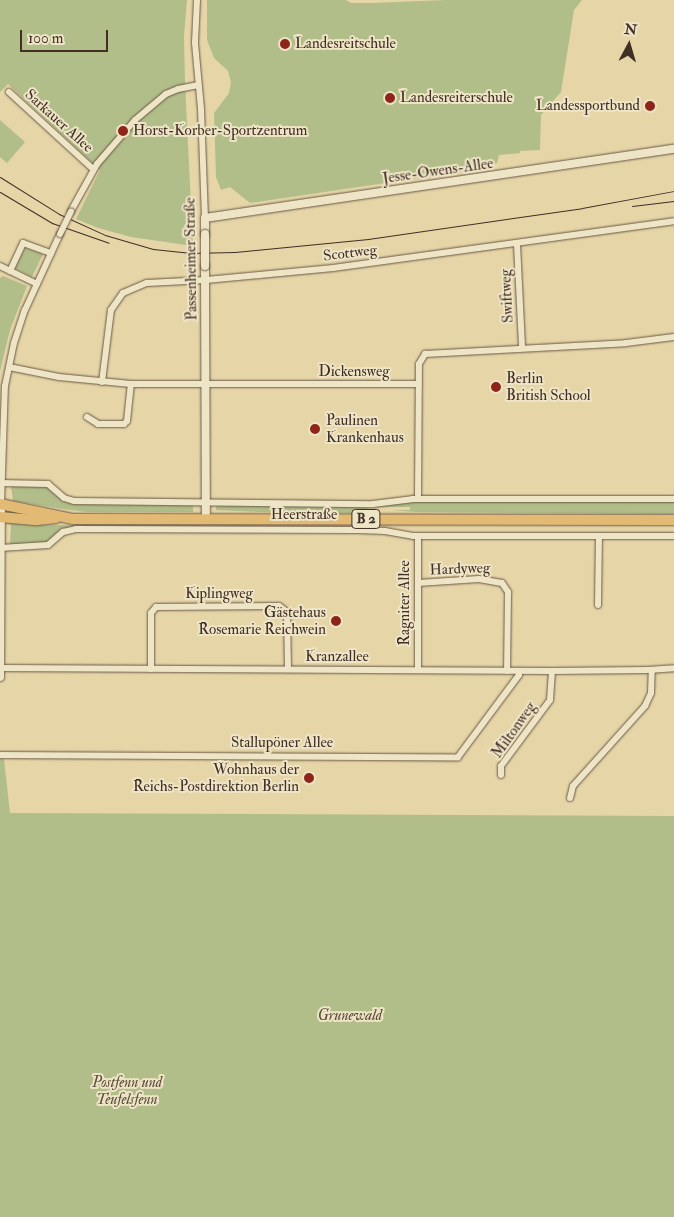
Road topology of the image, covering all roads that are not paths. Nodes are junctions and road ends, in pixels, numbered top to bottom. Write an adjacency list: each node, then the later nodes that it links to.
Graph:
1 (197, 0): 2 (street, Passenheimer Straße)
2 (199, 85): 5 (street); 6 (street, Passenheimer Straße)
3 (9, 92): 5 (street, Sarkauer Allee)
4 (674, 149): 6 (street, Jesse-Owens-Allee)
5 (93, 168): 9 (street, bridge)
6 (205, 218): 12 (street, Passenheimer Straße, bridge)
7 (674, 221): 8 (street, Scottweg)
8 (517, 244): 12 (street, Scottweg); 15 (street, Swiftweg)
9 (51, 253): 11 (street); 13 (street)
10 (0, 266): 11 (street)
11 (10, 271): 13 (street)
12 (206, 280): 17 (street, Scottweg); 19 (street, Passenheimer Straße)
13 (37, 284): 16 (street)
14 (674, 337): 15 (street)
15 (522, 348): 20 (street)
16 (9, 367): 17 (street, Dickensweg); 21 (street)
17 (102, 382): 18 (street, Dickensweg)
18 (131, 384): 19 (street, Dickensweg); 22 (street)
19 (206, 384): 20 (street, Dickensweg); 26 (street, Passenheimer Straße)
20 (419, 384): 24 (street)
21 (2, 410): 23 (street)
22 (87, 417)
23 (1, 483): 26 (street, Heerstraße); 27 (street)
24 (418, 499): 25 (street, Heerstraße); 26 (street, Heerstraße)
25 (674, 499)
26 (207, 502): 30 (street, Passenheimer Straße)
27 (1, 504): 28 (street); 29 (main road, Heerstraße / B 2)
28 (1, 517): 29 (main road, Heerstraße / B 2); 35 (street)
29 (58, 517): 30 (main road, Heerstraße / B 2)
30 (206, 519): 31 (main road, Heerstraße / B 2)
31 (674, 520)
32 (418, 536): 33 (street, Heerstraße); 35 (street, Heerstraße); 36 (street, Ragniter Allee)
33 (599, 536): 34 (street, Heerstraße); 37 (street)
34 (674, 536)
35 (1, 548): 38 (street)
36 (418, 583): 42 (street, Ragniter Allee); 43 (street, Hardyweg)
37 (598, 605)
38 (0, 668): 40 (street, Kranzallee); 47 (street)
39 (674, 668): 44 (street, Kranzallee)
40 (152, 669): 41 (street, Kranzallee); 41 (street, Kiplingweg)
41 (288, 669): 42 (street, Kranzallee)
42 (418, 669): 43 (street, Kranzallee)
43 (507, 670): 45 (street, Kranzallee)
44 (652, 670): 46 (street, Kranzallee); 50 (street)
45 (519, 671): 46 (street, Kranzallee); 48 (street, Stallupöner Allee)
46 (552, 671): 49 (street, Miltonweg)
47 (0, 677)
48 (0, 755)
49 (501, 775)
50 (570, 798)

